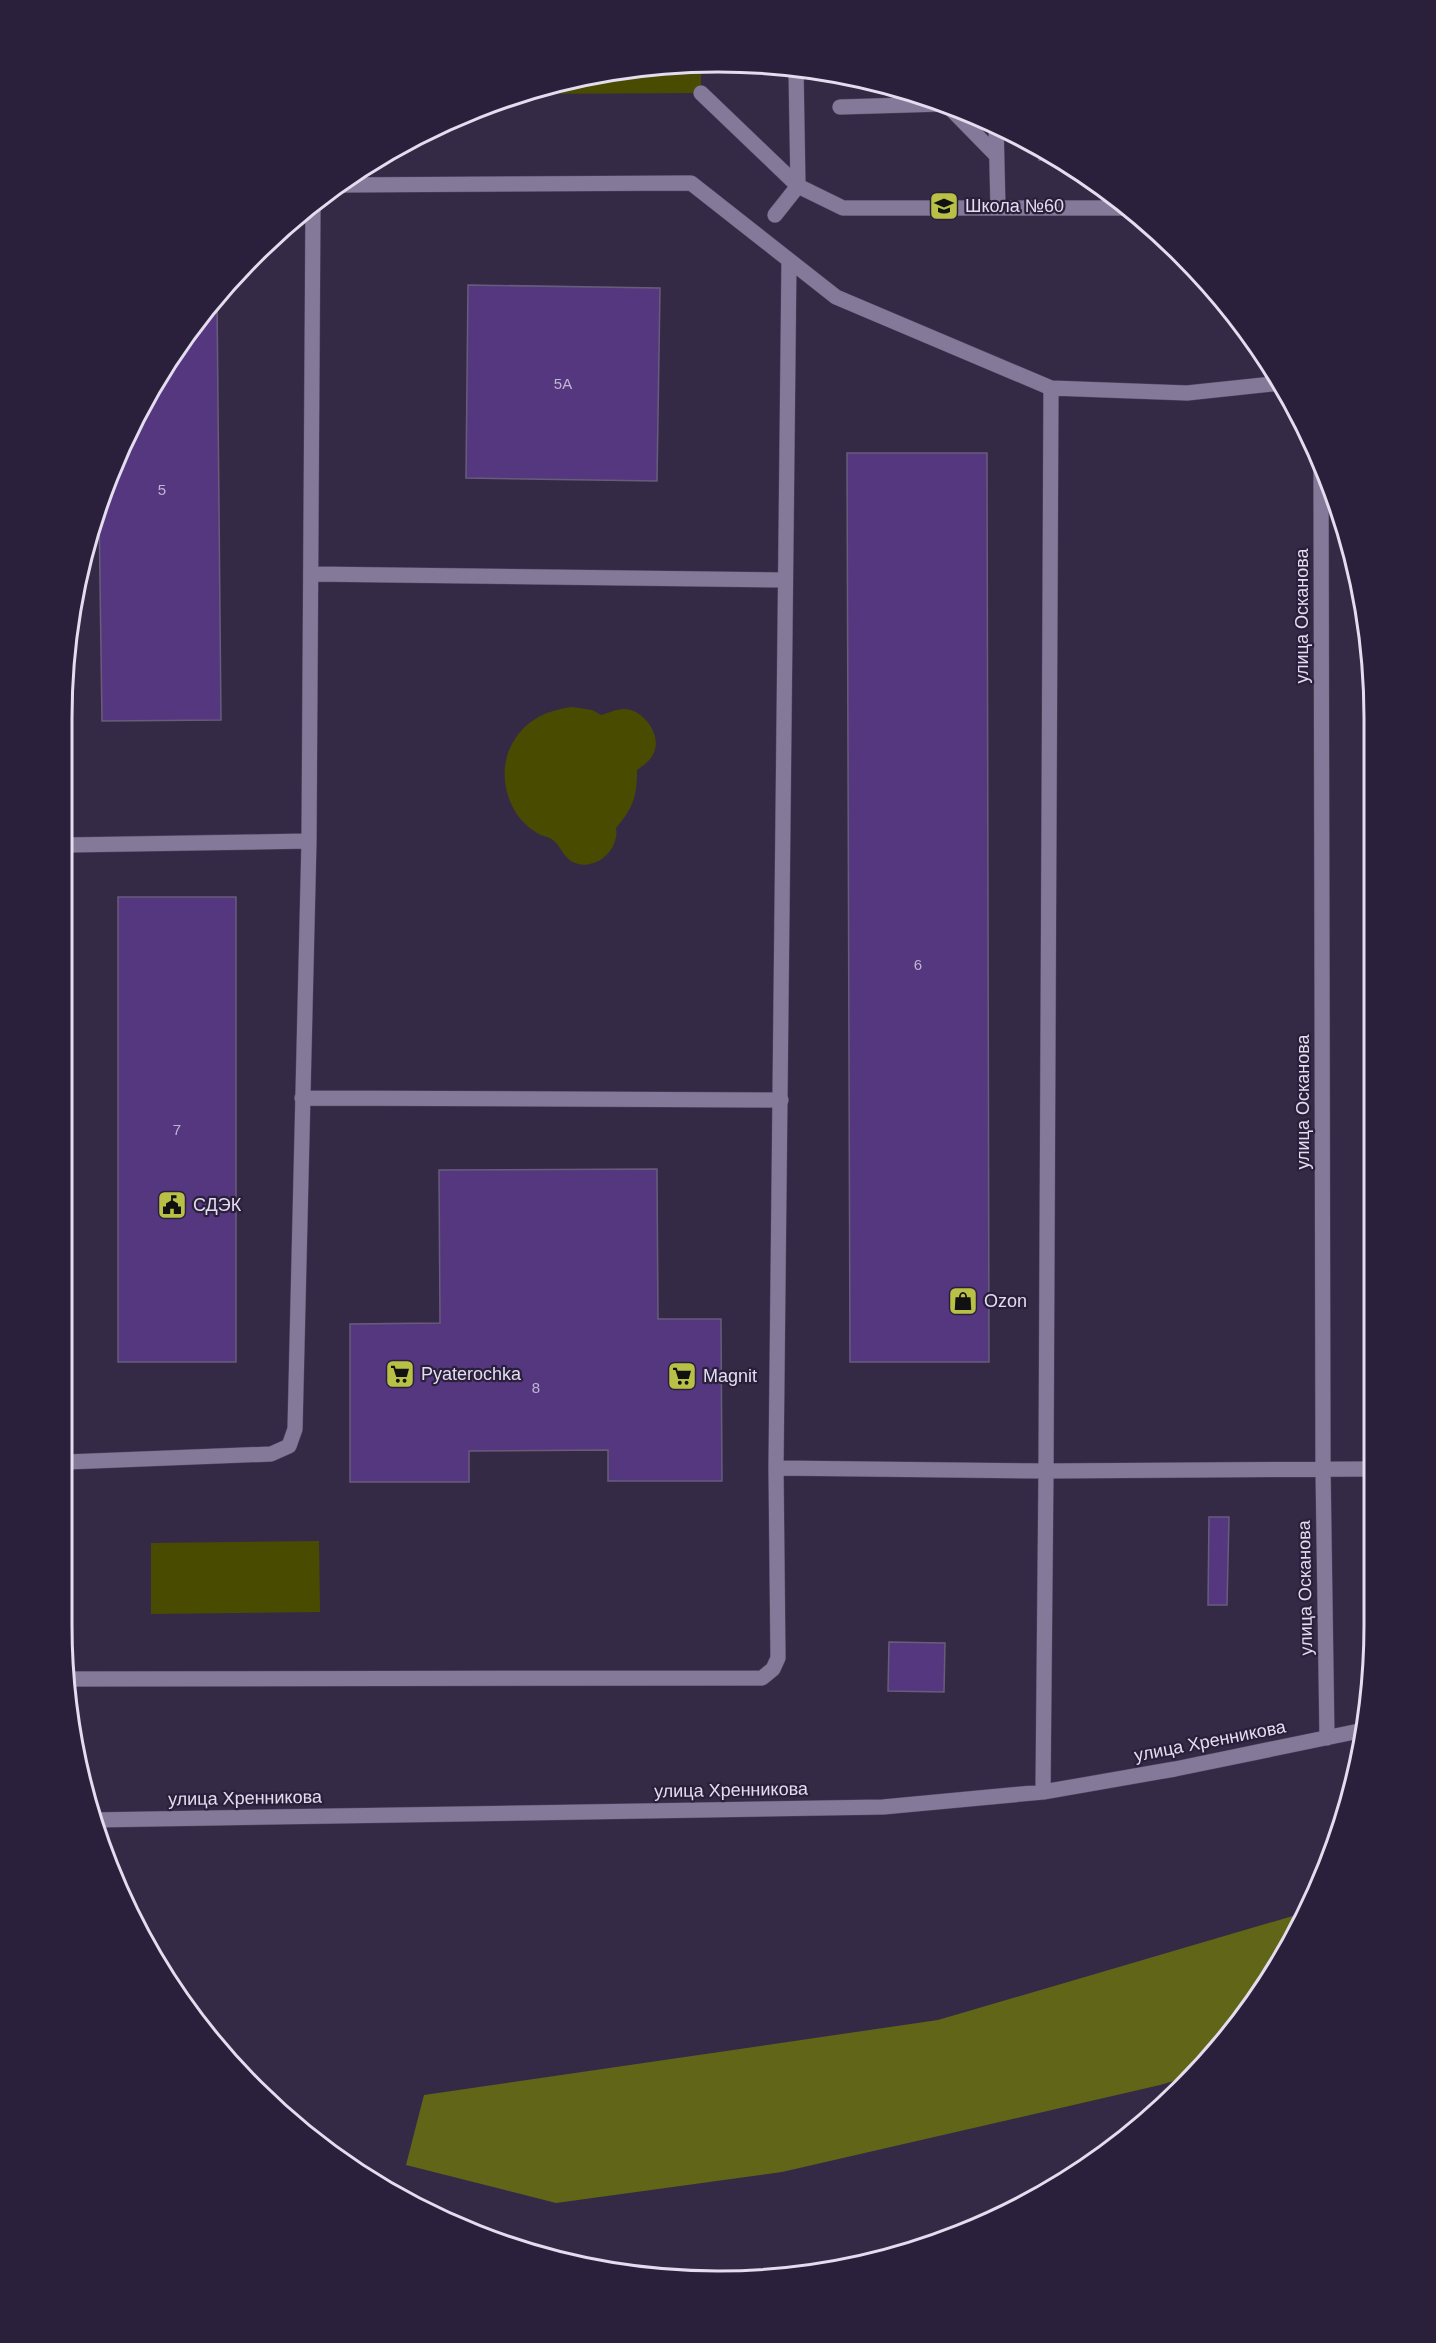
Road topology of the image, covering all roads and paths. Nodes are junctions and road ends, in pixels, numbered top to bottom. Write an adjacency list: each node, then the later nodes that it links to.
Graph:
1 (796, 77): 9 (street)
2 (701, 93): 9 (street)
3 (921, 105): 4 (street)
4 (840, 107)
5 (961, 120): 7 (street)
6 (996, 135): 7 (street)
7 (996, 155): 10 (street)
8 (353, 185): 14 (street)
9 (798, 186): 10 (street); 13 (street)
10 (998, 208): 11 (street)
11 (1115, 208)
12 (313, 215): 18 (street)
13 (775, 215)
14 (789, 260): 16 (street); 19 (street)
15 (1270, 384): 16 (street)
16 (1051, 388): 28 (street)
17 (1321, 487): 26 (street, улица Осканова)
18 (311, 574): 19 (street); 20 (street)
19 (785, 580): 23 (street)
20 (309, 841): 21 (street); 22 (street)
21 (72, 845)
22 (302, 1098): 23 (street); 24 (street)
23 (781, 1100): 25 (street)
24 (72, 1462)
25 (776, 1468): 28 (street); 29 (street)
26 (1323, 1468): 27 (street); 28 (street); 31 (street, улица Осканова)
27 (1364, 1469)
28 (1047, 1471): 32 (street)
29 (74, 1679)
30 (1355, 1732): 31 (street, улица Хренникова)
31 (1327, 1738): 32 (street, улица Хренникова)
32 (1043, 1792): 33 (street, улица Хренникова)
33 (102, 1820)

